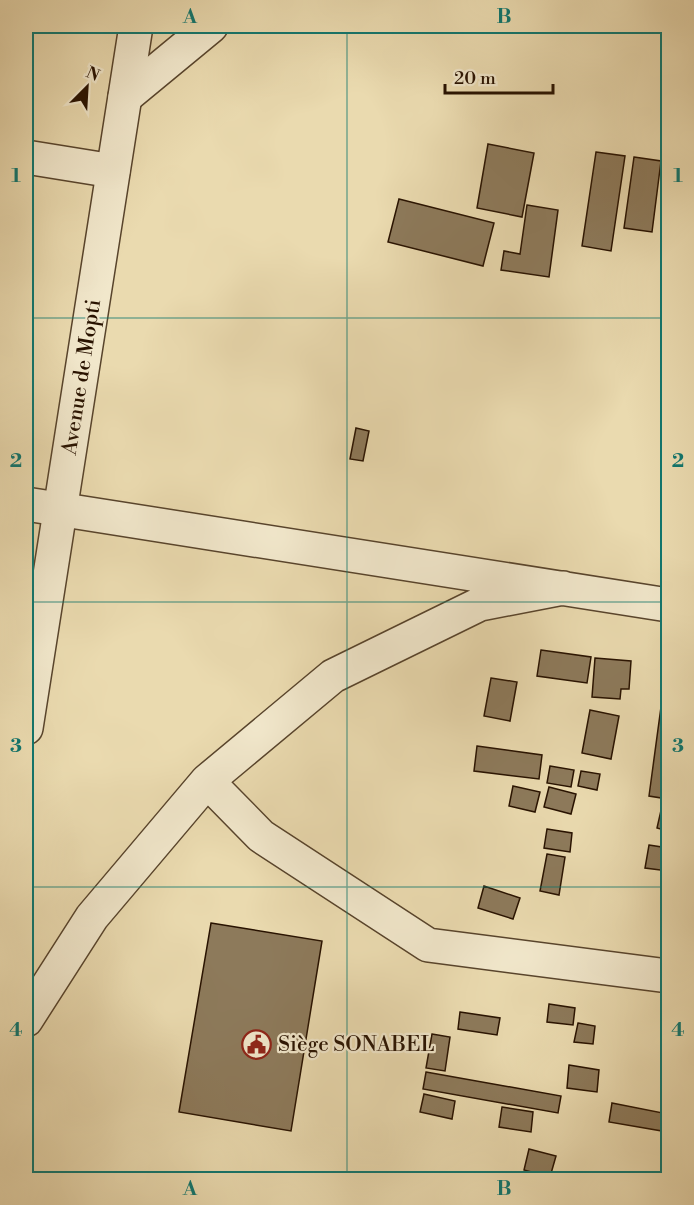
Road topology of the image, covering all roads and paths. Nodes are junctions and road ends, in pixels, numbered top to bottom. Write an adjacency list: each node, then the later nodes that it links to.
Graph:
1 (136, 26): 3 (street, Avenue de Mopti)
2 (211, 26): 3 (street)
3 (125, 97): 5 (street, Avenue de Mopti)
4 (26, 157): 5 (street)
5 (113, 171): 7 (street, Avenue de Mopti)
6 (26, 504): 7 (street)
7 (60, 509): 8 (street); 10 (street, Avenue de Mopti)
8 (563, 588): 9 (street); 11 (street)
9 (669, 605)
10 (26, 728)
11 (207, 781): 12 (street); 13 (street)
12 (669, 976)
13 (26, 1020)

